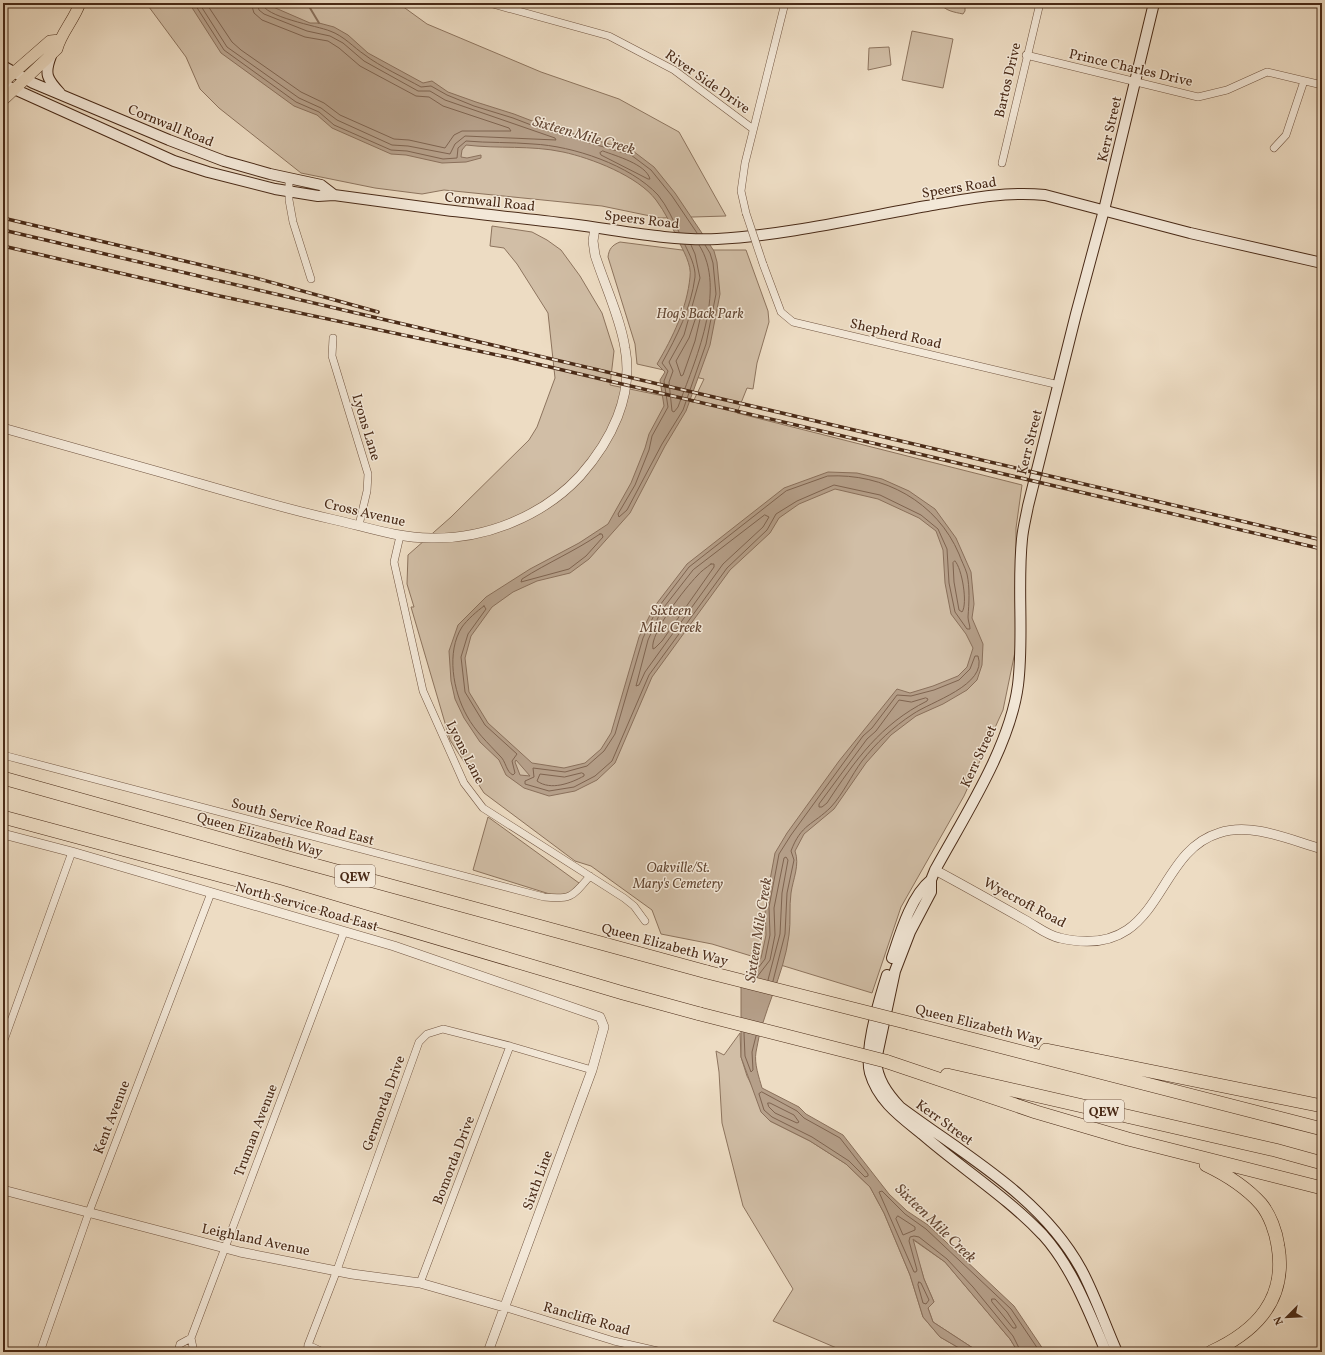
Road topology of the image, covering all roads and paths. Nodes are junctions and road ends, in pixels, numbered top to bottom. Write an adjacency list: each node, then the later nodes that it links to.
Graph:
1 (80, 3): 6 (main road)
2 (489, 3): 19 (street, River Side Drive)
3 (785, 3): 19 (street, Shepherd Road)
4 (1040, 3): 8 (street, Bartos Drive)
5 (1154, 3): 13 (main road, Kerr Street)
6 (60, 40): 7 (main road); 10 (main road)
7 (51, 56): 11 (main road); 17 (main road)
8 (1026, 56): 13 (street, Prince Charles Drive); 23 (street, Bartos Drive)
9 (3, 66): 10 (main road, Cornwall Road)
10 (14, 72): 11 (main road, Cornwall Road); 14 (main road)
11 (27, 80): 16 (main road); 17 (main road, Cornwall Road)
12 (1304, 81): 13 (street, Prince Charles Drive); 15 (street, Prince Charles Drive); 21 (street)
13 (1134, 82): 27 (main road, Kerr Street)
14 (3, 83): 16 (main road, Cornwall Road)
15 (1322, 85)
16 (15, 90): 18 (main road); 22 (main road, Cornwall Road)
17 (63, 96): 20 (main road, Cornwall Road)
18 (3, 100)
19 (753, 129): 32 (street, Shepherd Road, bridge)
20 (169, 140): 22 (main road); 24 (main road, Cornwall Road)
21 (1274, 148)
22 (165, 157): 25 (main road, Cornwall Road)
23 (1002, 163)
24 (289, 179): 25 (street); 26 (main road, Cornwall Road)
25 (290, 191): 26 (main road, Cornwall Road); 30 (street)
26 (334, 194): 28 (main road, Cornwall Road)
27 (1104, 210): 28 (main road, Speers Road); 29 (main road, Speers Road); 32 (main road, Kerr Street)
28 (595, 228): 35 (street, Cross Avenue)
29 (1322, 263)
30 (311, 279)
31 (333, 338): 34 (street, Lyons Lane)
32 (1059, 384): 42 (main road, Kerr Street)
33 (3, 428): 34 (street, Cross Avenue)
34 (359, 525): 35 (street, Cross Avenue)
35 (400, 536): 43 (street, Lyons Lane)
36 (3, 756): 43 (street, South Service Road East)
37 (3, 778): 49 (highway, Queen Elizabeth Way / QEW, bridge)
38 (3, 817): 52 (highway, QEW, bridge)
39 (3, 834): 41 (street, North Service Road East)
40 (1322, 848): 42 (street, Wyecroft Road)
41 (72, 852): 45 (street, North Service Road East); 50 (street)
42 (935, 870): 44 (main road, Kerr Street)
43 (590, 876): 46 (street, Lyons Lane)
44 (931, 880): 73 (main road, Kerr Street); 74 (main road, Kerr Street)
45 (211, 893): 47 (street, North Service Road East); 60 (street, Kent Avenue)
46 (645, 921)
47 (344, 932): 48 (street, North Service Road East); 61 (street, Truman Avenue)
48 (600, 1017): 53 (street, Sixth Line)
49 (965, 1037): 54 (highway); 55 (highway, Queen Elizabeth Way / QEW)
50 (3, 1043)
51 (510, 1046): 53 (street, Germorda Drive); 62 (street, Germorda Drive); 63 (street, Bomorda Drive)
52 (885, 1061): 56 (highway); 57 (highway, QEW)
53 (592, 1070): 64 (street, Sixth Line)
54 (1322, 1106)
55 (1322, 1129)
56 (1183, 1154): 58 (highway); 75 (highway)
57 (1322, 1163)
58 (1322, 1188)
59 (3, 1190): 60 (street, Leighland Avenue)
60 (89, 1212): 61 (street, Leighland Avenue); 67 (street, Kent Avenue)
61 (225, 1248): 62 (street, Leighland Avenue); 65 (street, Truman Avenue)
62 (337, 1270): 63 (street, Leighland Avenue); 66 (street, Germorda Drive)
63 (420, 1283): 64 (street, Leighland Avenue)
64 (504, 1307): 71 (street, Sixth Line); 72 (street, Rancliffe Road)
65 (191, 1338): 68 (street, Truman Avenue); 69 (street)
66 (308, 1348): 70 (street, Germorda Drive)
67 (40, 1352)
68 (178, 1352)
69 (194, 1352)
70 (323, 1352)
71 (488, 1352)
72 (662, 1352)
73 (1106, 1352)
74 (1117, 1352)
75 (1211, 1352)

